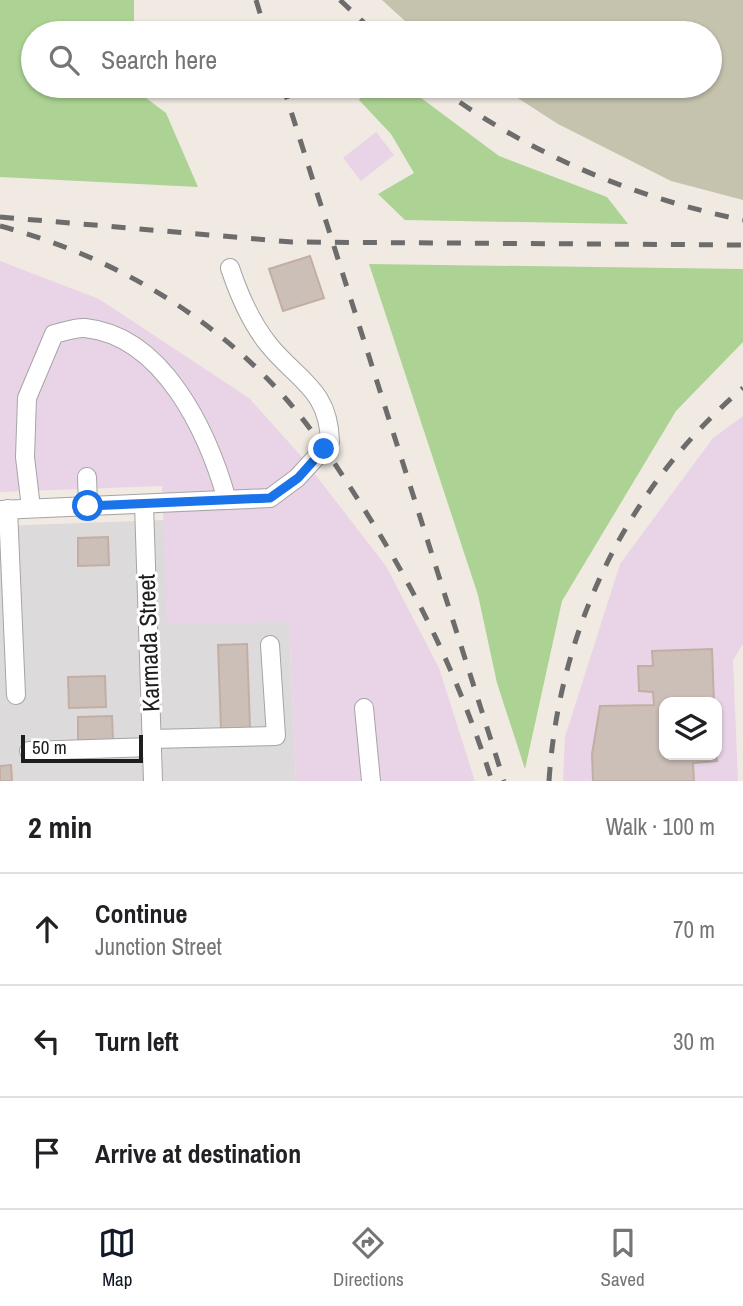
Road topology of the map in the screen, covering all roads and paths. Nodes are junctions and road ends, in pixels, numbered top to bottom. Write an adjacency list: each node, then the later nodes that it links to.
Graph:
1 (230, 268): 3 (street)
2 (87, 477): 5 (street)
3 (227, 500): 4 (street); 6 (street)
4 (144, 504): 5 (street); 11 (street, Karmada Street)
5 (88, 506): 6 (street)
6 (31, 508): 7 (street)
7 (4, 509): 9 (street)
8 (270, 645): 11 (street)
9 (16, 695)
10 (364, 708): 14 (street)
11 (151, 743): 12 (street); 13 (street, Karmada Street)
12 (29, 751)
13 (153, 781)
14 (371, 781)

